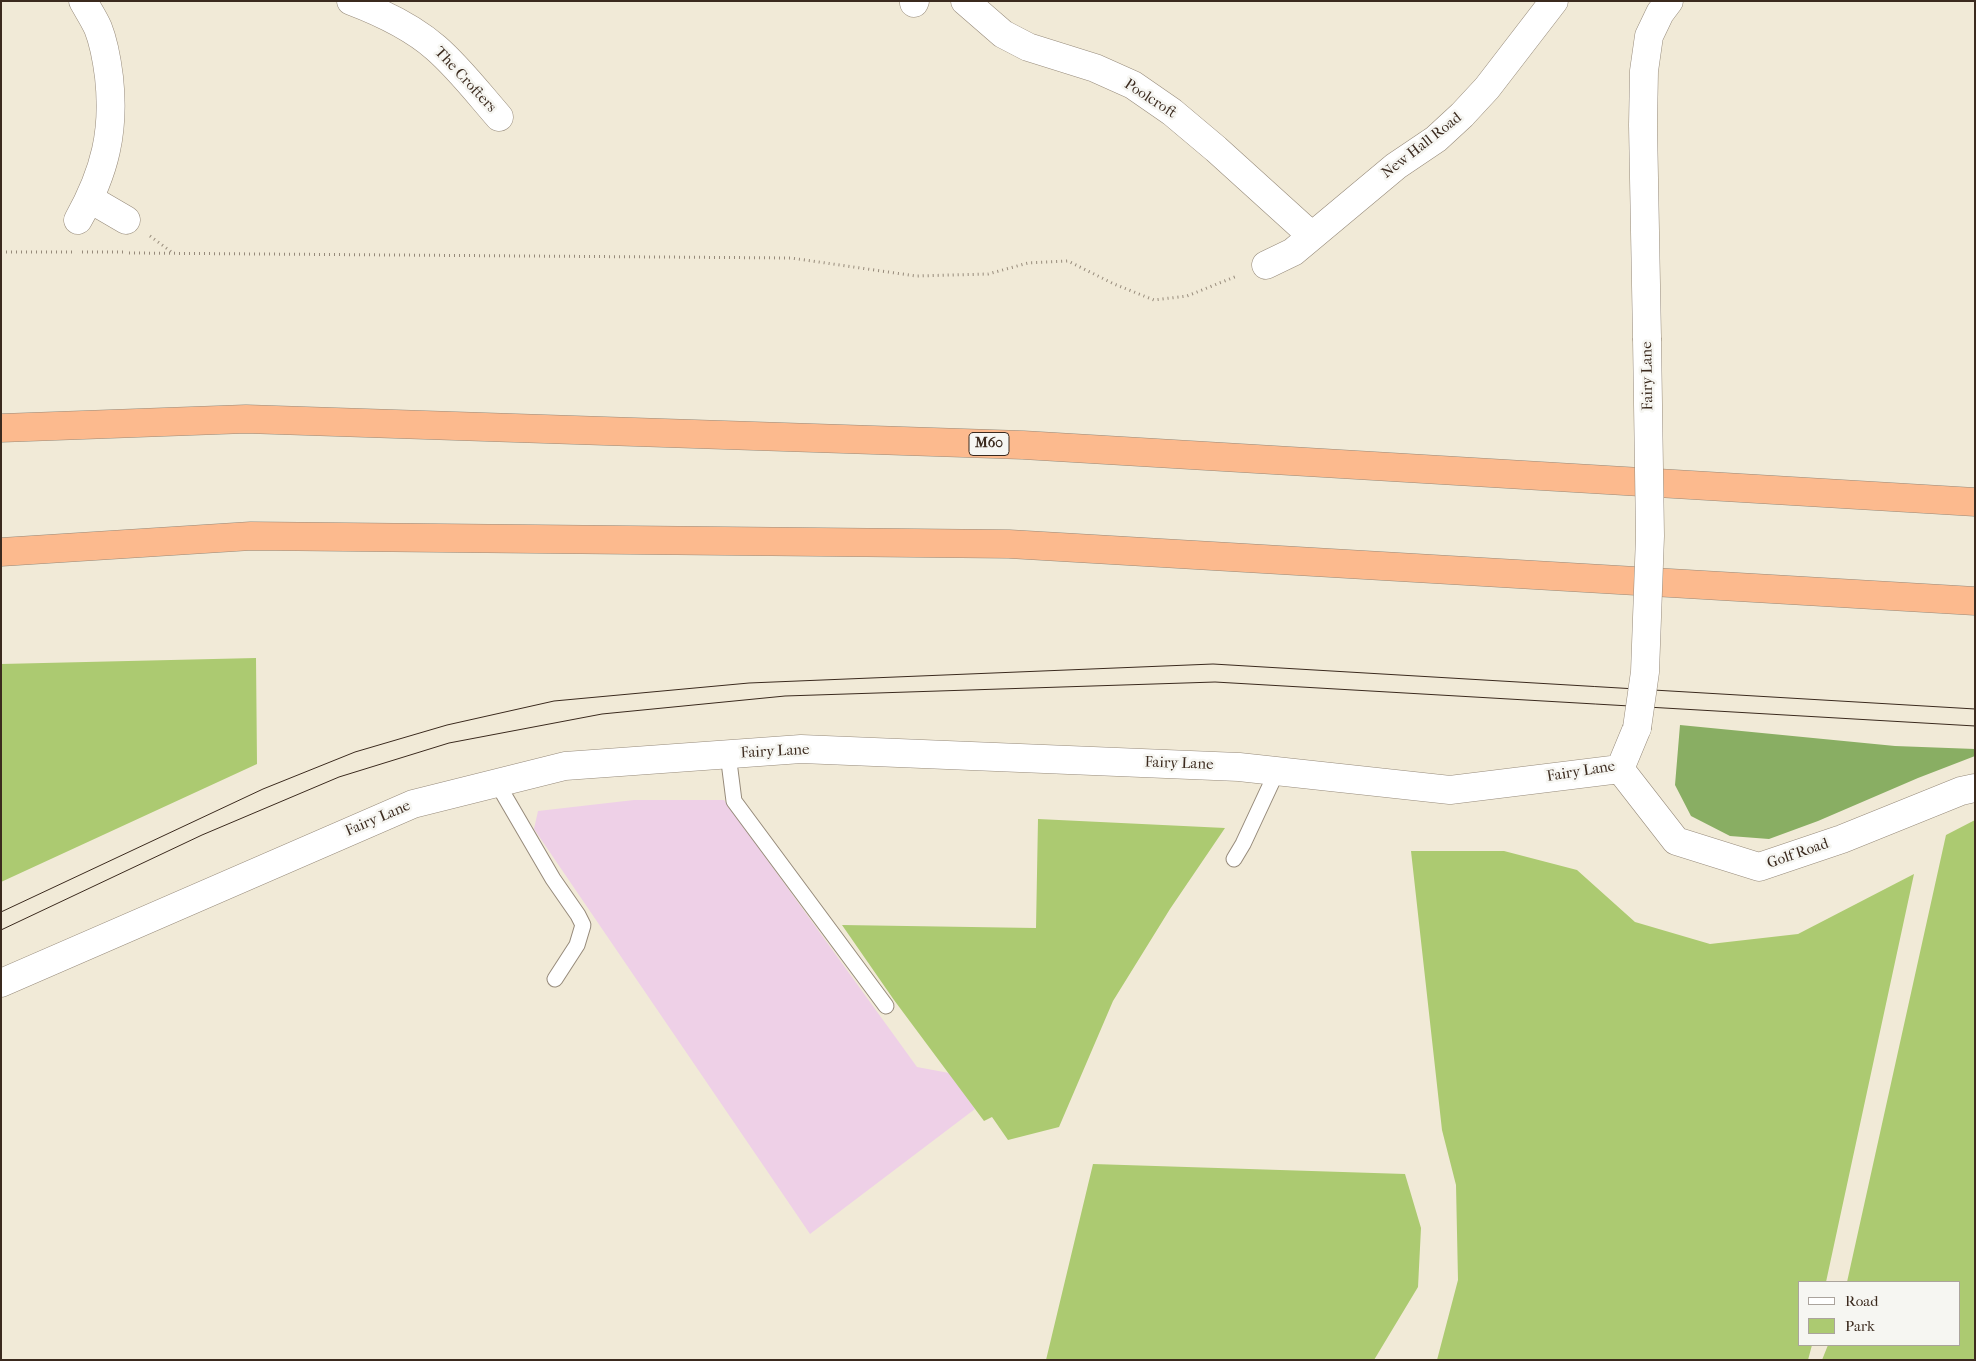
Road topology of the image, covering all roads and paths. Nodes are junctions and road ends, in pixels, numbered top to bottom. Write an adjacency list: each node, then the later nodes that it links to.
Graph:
1 (83, 1): 7 (street)
2 (351, 1): 6 (street, The Crofters)
3 (966, 1): 8 (street, Poolcroft)
4 (1554, 1): 8 (street, New Hall Road)
5 (1669, 1): 16 (street, Fairy Lane, bridge)
6 (499, 116)
7 (126, 220)
8 (1312, 236): 10 (street, New Hall Road)
9 (1, 252): 10 (path)
10 (1266, 265)
11 (1, 428): 12 (highway, M60)
12 (1975, 502)
13 (1, 552): 14 (highway)
14 (1975, 601)
15 (728, 754): 17 (street, Fairy Lane); 18 (street, Fairy Lane); 23 (lane)
16 (1620, 769): 17 (street, Fairy Lane); 19 (street, Golf Road)
17 (1277, 771): 20 (lane)
18 (497, 783): 21 (lane); 22 (street, Fairy Lane)
19 (1975, 788)
20 (1234, 859)
21 (555, 979)
22 (1, 983)
23 (886, 1006)

